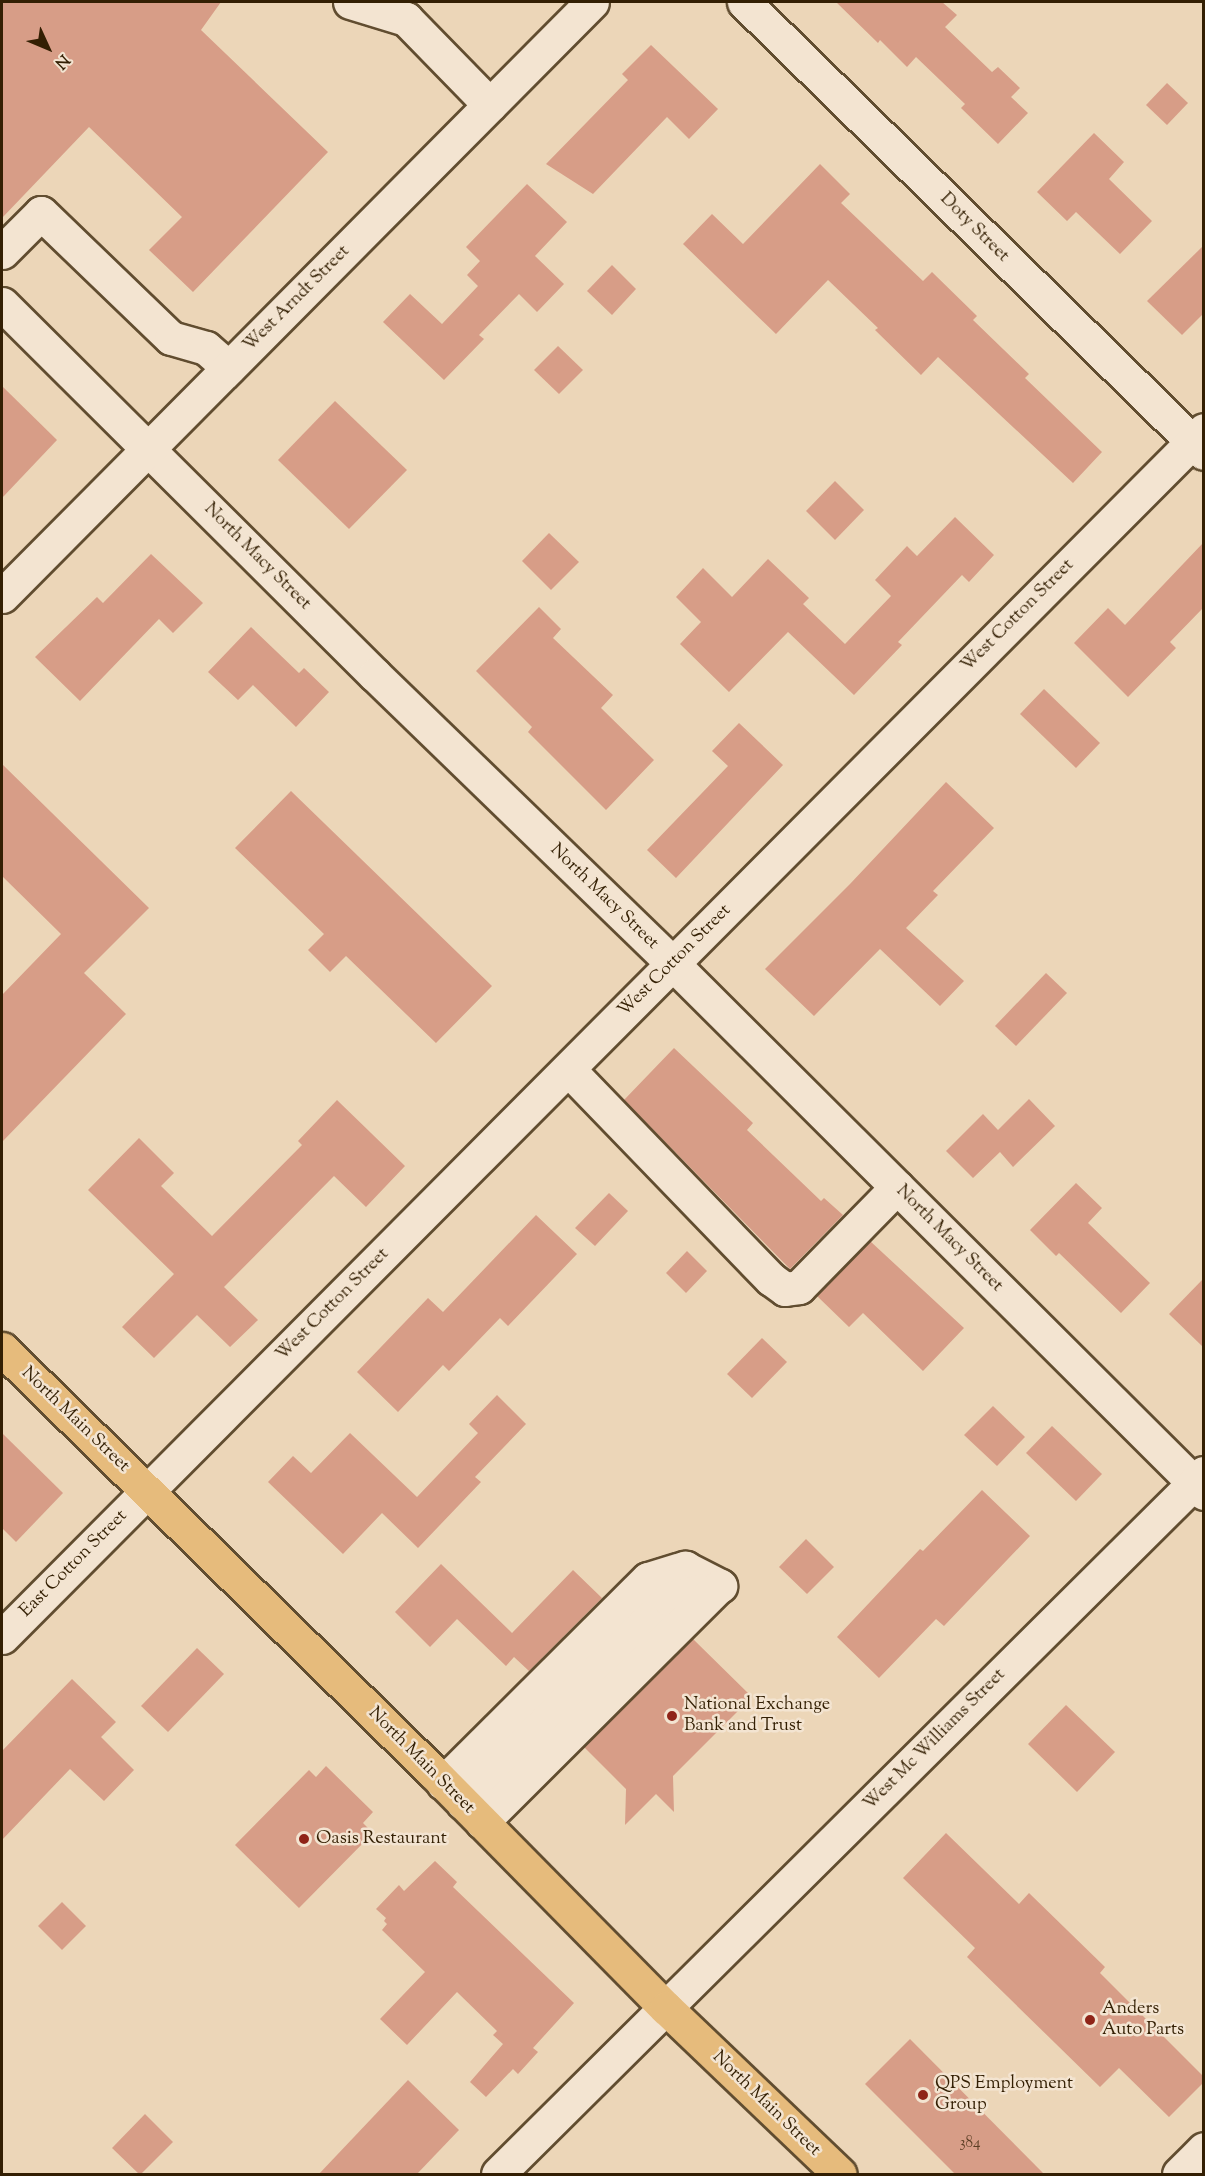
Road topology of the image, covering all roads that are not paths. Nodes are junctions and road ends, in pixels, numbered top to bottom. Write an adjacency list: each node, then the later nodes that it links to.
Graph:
1 (350, 2): 4 (street)
2 (592, 2): 4 (street, West Arndt Street)
3 (744, 2): 8 (street, Doty Street)
4 (490, 105): 7 (street, West Arndt Street)
5 (2, 252): 7 (street)
6 (2, 304): 9 (street, North Macy Street)
7 (229, 368): 9 (street, West Arndt Street)
8 (1200, 442): 11 (street, West Cotton Street)
9 (149, 448): 10 (street, West Arndt Street); 11 (street, North Macy Street)
10 (2, 596)
11 (672, 963): 12 (street, West Cotton Street); 13 (street, North Macy Street)
12 (568, 1069): 13 (street); 16 (street, West Cotton Street)
13 (897, 1187): 15 (street, North Macy Street)
14 (2, 1349): 16 (main road, North Main Street)
15 (1200, 1483): 19 (street, West Mc Williams Street)
16 (147, 1492): 17 (street, East Cotton Street); 18 (main road, North Main Street)
17 (2, 1636)
18 (463, 1803): 18 (street); 19 (main road, North Main Street)
19 (666, 2007): 21 (street, West Mc Williams Street); 22 (main road, North Main Street)
20 (1203, 2149): 23 (street)
21 (498, 2175)
22 (840, 2175)
23 (1179, 2175)

